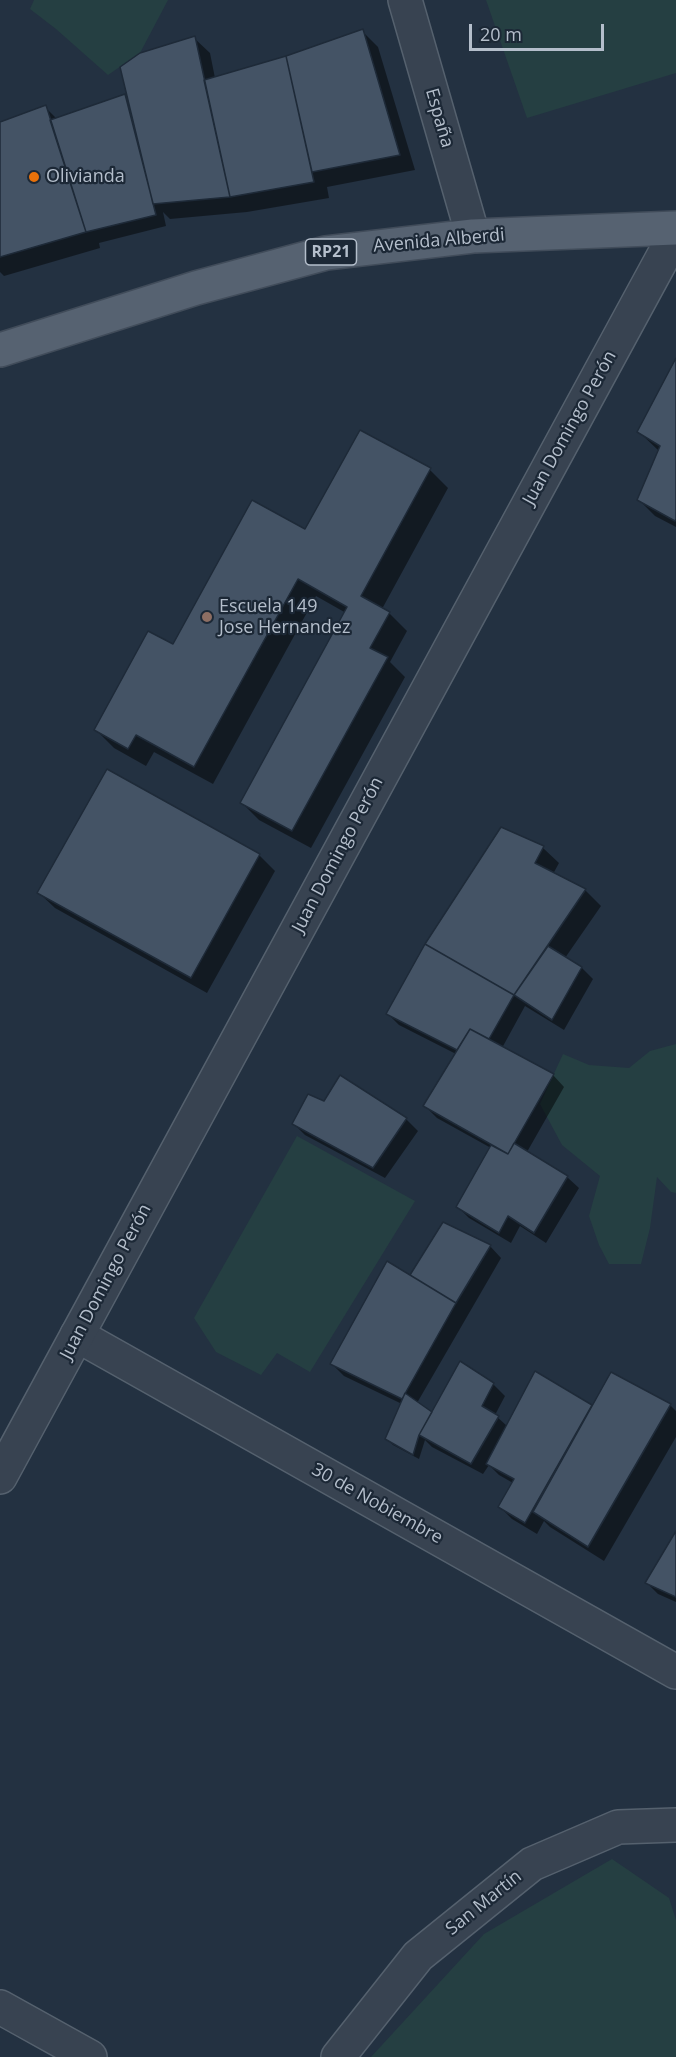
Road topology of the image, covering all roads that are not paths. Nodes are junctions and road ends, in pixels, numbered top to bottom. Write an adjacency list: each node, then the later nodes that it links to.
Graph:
1 (405, 0): 4 (street, España)
2 (676, 228): 4 (main road, Avenida Alberdi / RP21)
3 (676, 233): 6 (street, Juan Domingo Perón)
4 (473, 236): 5 (main road, Avenida Alberdi / RP21)
5 (0, 350)
6 (77, 1335): 7 (street, Juan Domingo Perón); 8 (street, 30 de Nobiembre)
7 (0, 1477)
8 (676, 1672)
9 (676, 1825): 12 (street, San Martín)
10 (0, 2007): 11 (street)
11 (90, 2057)
12 (338, 2057)

